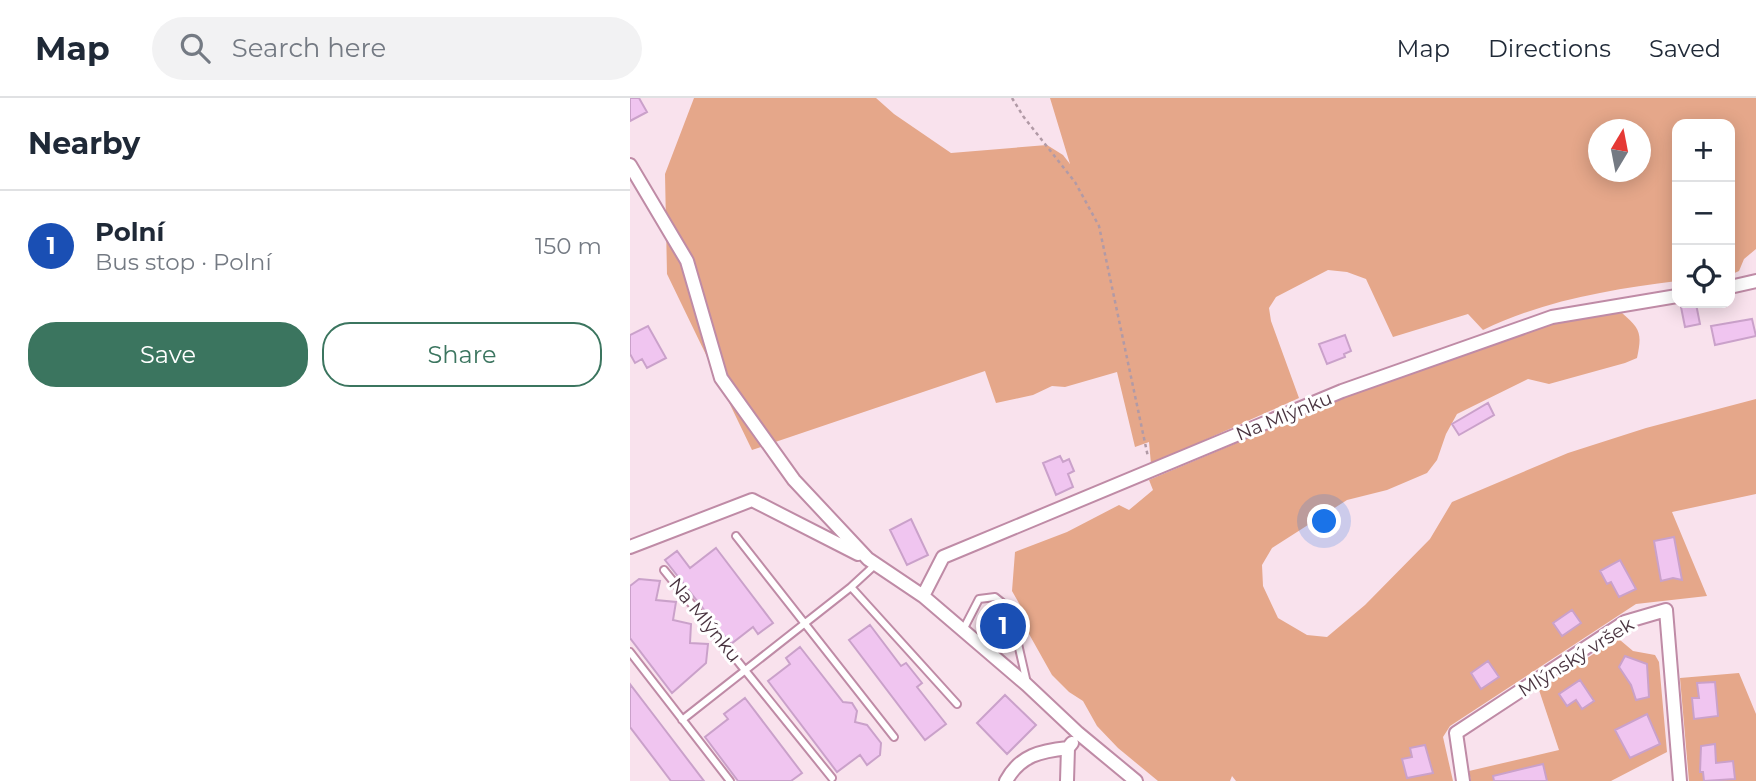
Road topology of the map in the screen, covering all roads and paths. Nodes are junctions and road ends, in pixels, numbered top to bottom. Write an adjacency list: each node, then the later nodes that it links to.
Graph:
1 (1012, 98): 6 (path)
2 (630, 165): 9 (street)
3 (1756, 281): 4 (street)
4 (1735, 286)
5 (1672, 297): 6 (street, Na Mlýnku)
6 (1151, 471): 12 (street, Na Mlýnku)
7 (736, 536): 13 (lane)
8 (630, 547): 9 (street)
9 (872, 561): 11 (lane, Na Mlýnku); 12 (street)
10 (664, 570): 16 (lane, Na Mlýnku)
11 (851, 587): 13 (lane, Na Mlýnku); 18 (lane)
12 (923, 596): 14 (street)
13 (803, 623): 16 (lane, Na Mlýnku); 21 (lane)
14 (962, 631): 17 (street); 17 (lane)
15 (630, 652): 19 (lane)
16 (745, 669): 19 (lane, Na Mlýnku); 23 (lane, Na Mlýnku)
17 (1027, 685): 20 (street)
18 (957, 704)
19 (682, 720): 24 (lane)
20 (1078, 733): 22 (street); 27 (street)
21 (894, 737)
22 (1068, 748): 25 (street); 26 (street)
23 (832, 778)
24 (730, 781)
25 (1006, 781)
26 (1067, 781)
27 (1136, 781)
28 (1463, 781): 29 (street, Mlýnský vršek)
29 (1680, 781)

